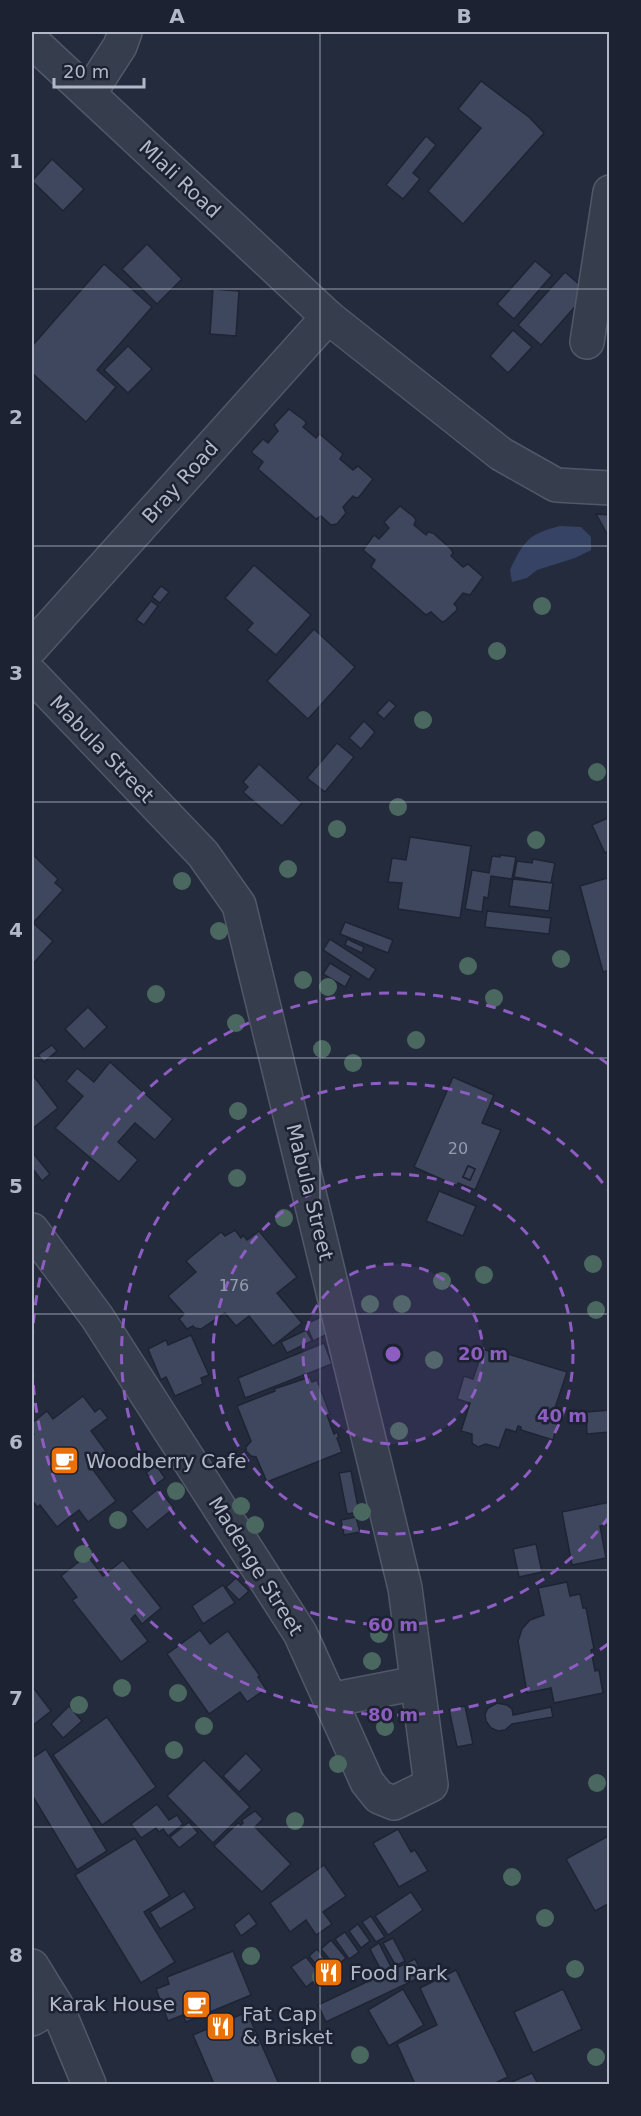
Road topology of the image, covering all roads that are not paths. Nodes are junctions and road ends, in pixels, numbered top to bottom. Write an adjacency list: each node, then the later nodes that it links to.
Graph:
1 (125, 32): 3 (street)
2 (32, 41): 3 (street, Mlali Road)
3 (89, 93): 5 (street, Mlali Road)
4 (609, 192): 6 (street)
5 (328, 317): 7 (street, Mlali Road); 8 (street, Bray Road)
6 (587, 342)
7 (609, 488)
8 (32, 647)
9 (32, 675): 11 (street, Mabula Street)
10 (32, 1230): 12 (street, Madenge Street)
11 (417, 1683): 12 (street); 13 (street, Mabula Street)
12 (330, 1700): 13 (street, Madenge Street)
13 (431, 1785)
14 (32, 1966): 15 (street)
15 (44, 2012): 16 (street)
16 (89, 2085)

